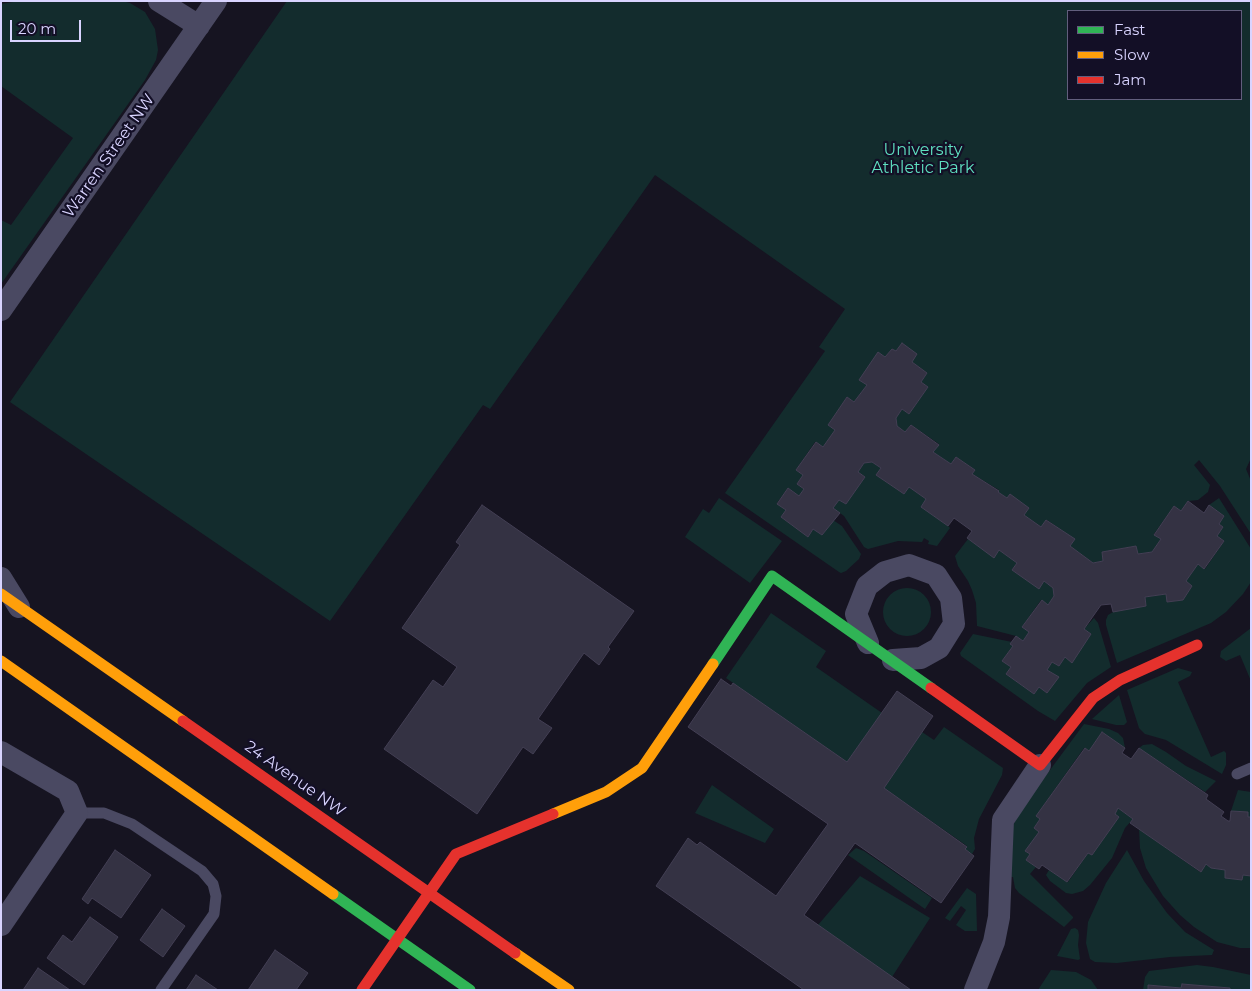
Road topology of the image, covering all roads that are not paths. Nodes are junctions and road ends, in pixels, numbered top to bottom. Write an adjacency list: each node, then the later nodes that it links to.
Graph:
1 (159, 1): 3 (street)
2 (216, 1): 3 (street, Warren Street NW)
3 (199, 26): 4 (street, Warren Street NW)
4 (1, 310)
5 (1, 578): 7 (street)
6 (1, 594): 7 (street, 24 Avenue NW)
7 (20, 608): 17 (street, 24 Avenue NW)
8 (868, 643): 10 (street); 10 (street); 17 (street)
9 (1197, 646): 13 (street)
10 (893, 660): 13 (street)
11 (1, 662): 19 (street)
12 (1, 752): 16 (street)
13 (1040, 765): 24 (street)
14 (1251, 768): 15 (lane)
15 (1237, 774)
16 (77, 813): 18 (street); 20 (lane)
17 (429, 892): 19 (street); 23 (street, 24 Avenue NW)
18 (1, 925)
19 (398, 938): 21 (street); 22 (street)
20 (161, 990)
21 (362, 990)
22 (470, 990)
23 (569, 990)
24 (975, 990)

